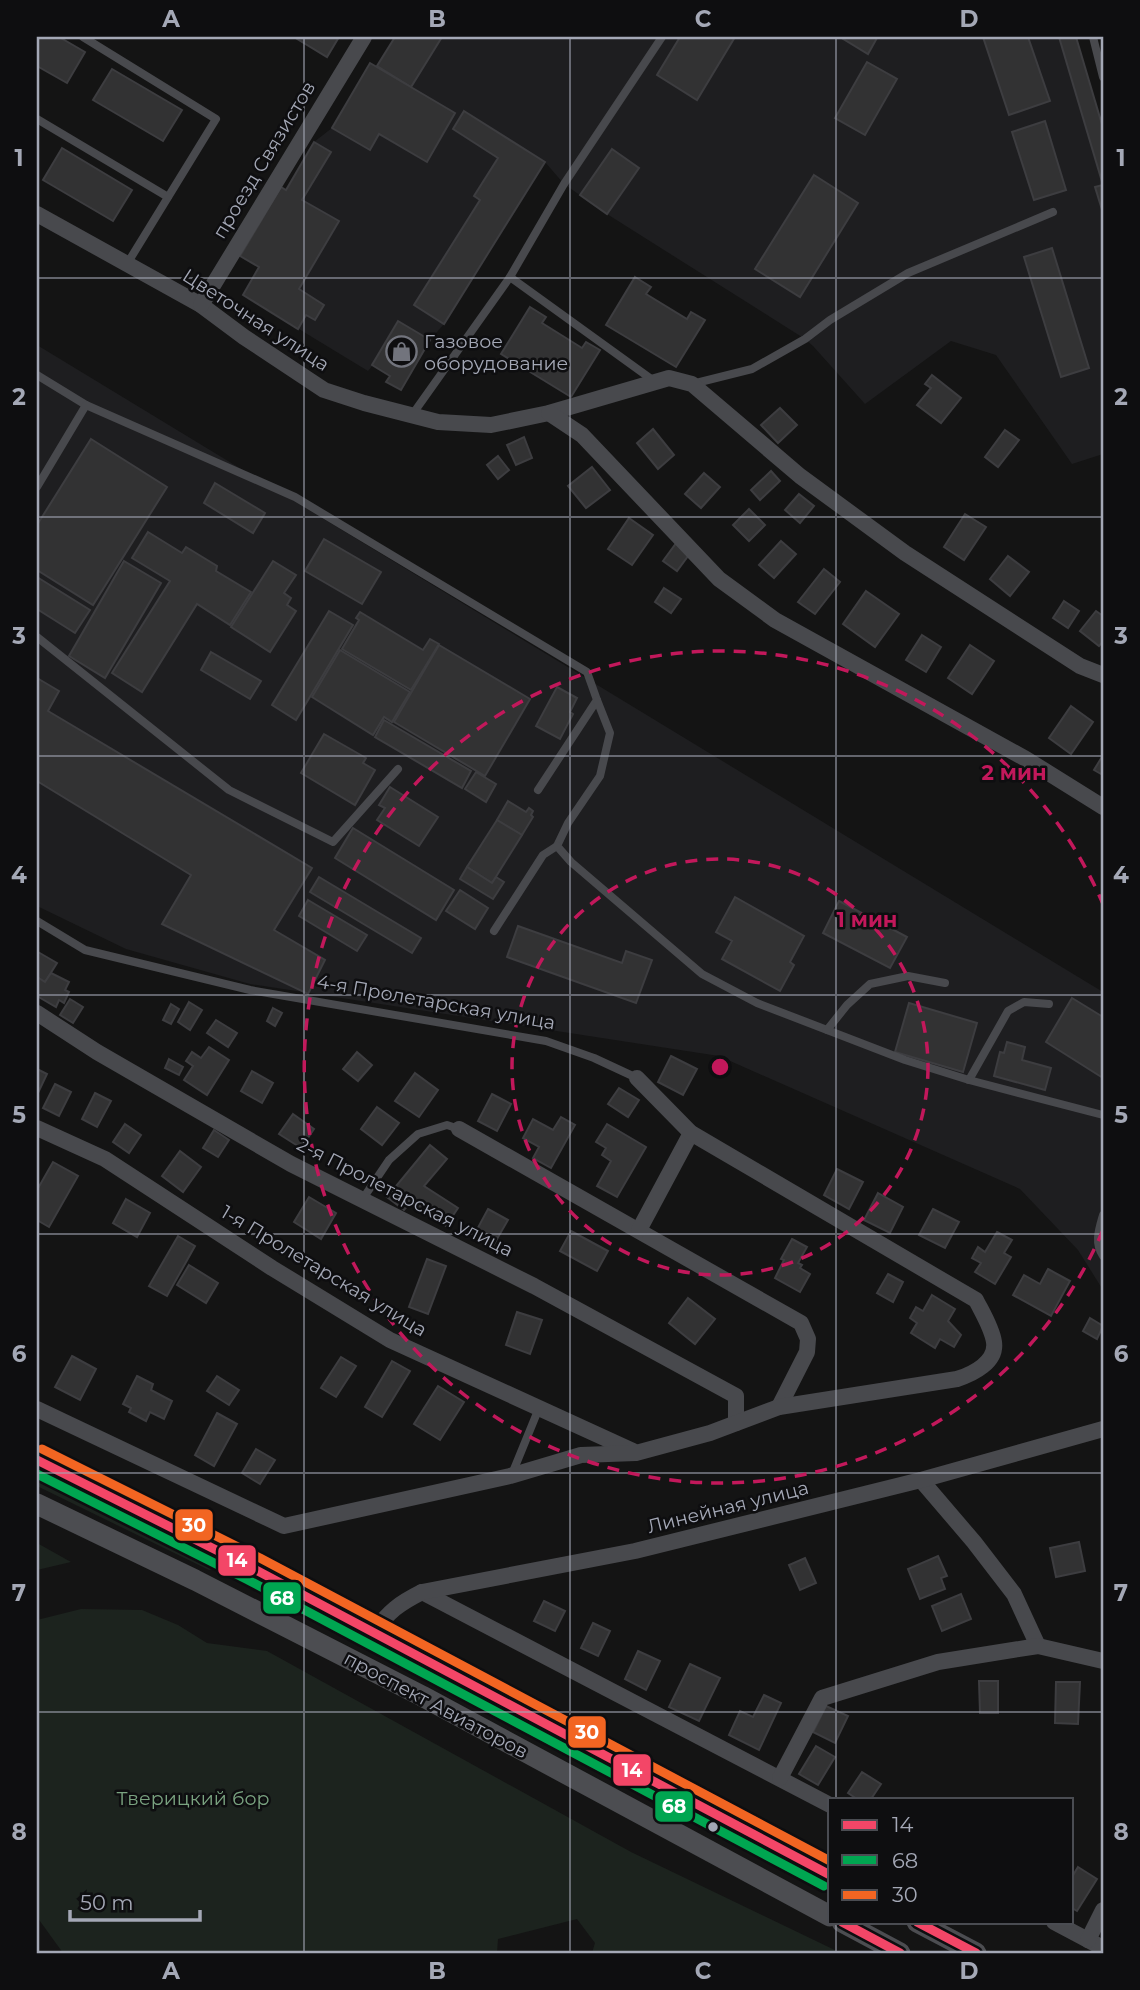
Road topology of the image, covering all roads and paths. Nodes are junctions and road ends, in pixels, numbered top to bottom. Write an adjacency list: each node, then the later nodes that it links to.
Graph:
1 (83, 37): 7 (lane)
2 (364, 37): 12 (street, проезд Связистов)
3 (662, 37): 11 (lane)
4 (1093, 37): 5 (lane)
5 (1103, 77)
6 (37, 119): 7 (lane)
7 (168, 197): 10 (lane)
8 (1053, 212): 15 (lane)
9 (37, 214): 10 (street, Цветочная улица)
10 (127, 264): 12 (street, Цветочная улица)
11 (510, 277): 14 (lane); 18 (lane)
12 (201, 305): 18 (street, Цветочная улица)
13 (37, 375): 16 (lane)
14 (654, 381): 15 (street); 17 (street, Цветочная улица)
15 (692, 384): 21 (street)
16 (86, 405): 19 (lane); 22 (lane)
17 (549, 413): 18 (street, Цветочная улица); 25 (street)
18 (412, 415)
19 (37, 487)
20 (37, 637): 23 (lane)
21 (1103, 675)
22 (597, 700): 24 (lane); 26 (lane)
23 (398, 769)
24 (538, 790)
25 (1103, 807)
26 (557, 846): 28 (lane); 32 (lane)
27 (37, 921): 33 (lane, 4-я Пролетарская улица)
28 (494, 931)
29 (945, 984): 32 (lane)
30 (1049, 1004): 34 (lane)
31 (37, 1013): 39 (street, 2-я Пролетарская улица)
32 (827, 1030): 34 (lane)
33 (637, 1078): 38 (street, 4-я Пролетарская улица)
34 (970, 1080): 35 (lane)
35 (1103, 1115)
36 (37, 1128): 44 (street, 1-я Пролетарская улица)
37 (458, 1129): 39 (lane); 41 (street)
38 (691, 1133): 41 (street); 43 (street, 4-я Пролетарская улица)
39 (362, 1200): 46 (street, 2-я Пролетарская улица)
40 (1103, 1215): 42 (lane)
41 (639, 1230): 43 (street)
42 (1103, 1256)
43 (779, 1407): 46 (street)
44 (539, 1408): 48 (street, 1-я Пролетарская улица); 50 (lane)
45 (37, 1409): 50 (street)
46 (736, 1423): 48 (street)
47 (1103, 1429): 51 (street, Линейная улица)
48 (636, 1453): 50 (street)
49 (37, 1460): 54 (main road, проспект Авиаторов)
50 (510, 1476)
51 (921, 1480): 53 (street, Линейная улица); 55 (street)
52 (37, 1504): 61 (main road, проспект Авиаторов)
53 (422, 1592): 54 (street, Линейная улица); 57 (street)
54 (373, 1632): 59 (main road, проспект Авиаторов)
55 (1038, 1646): 56 (street); 57 (street)
56 (1103, 1661)
57 (780, 1778): 58 (street)
58 (828, 1804)
59 (828, 1874)
60 (1103, 1910): 65 (street)
61 (828, 1915)
62 (846, 1924): 67 (main road)
63 (921, 1924): 68 (main road)
64 (1058, 1924): 65 (street)
65 (1088, 1940): 66 (street)
66 (1103, 1948)
67 (900, 1953)
68 (976, 1953)

